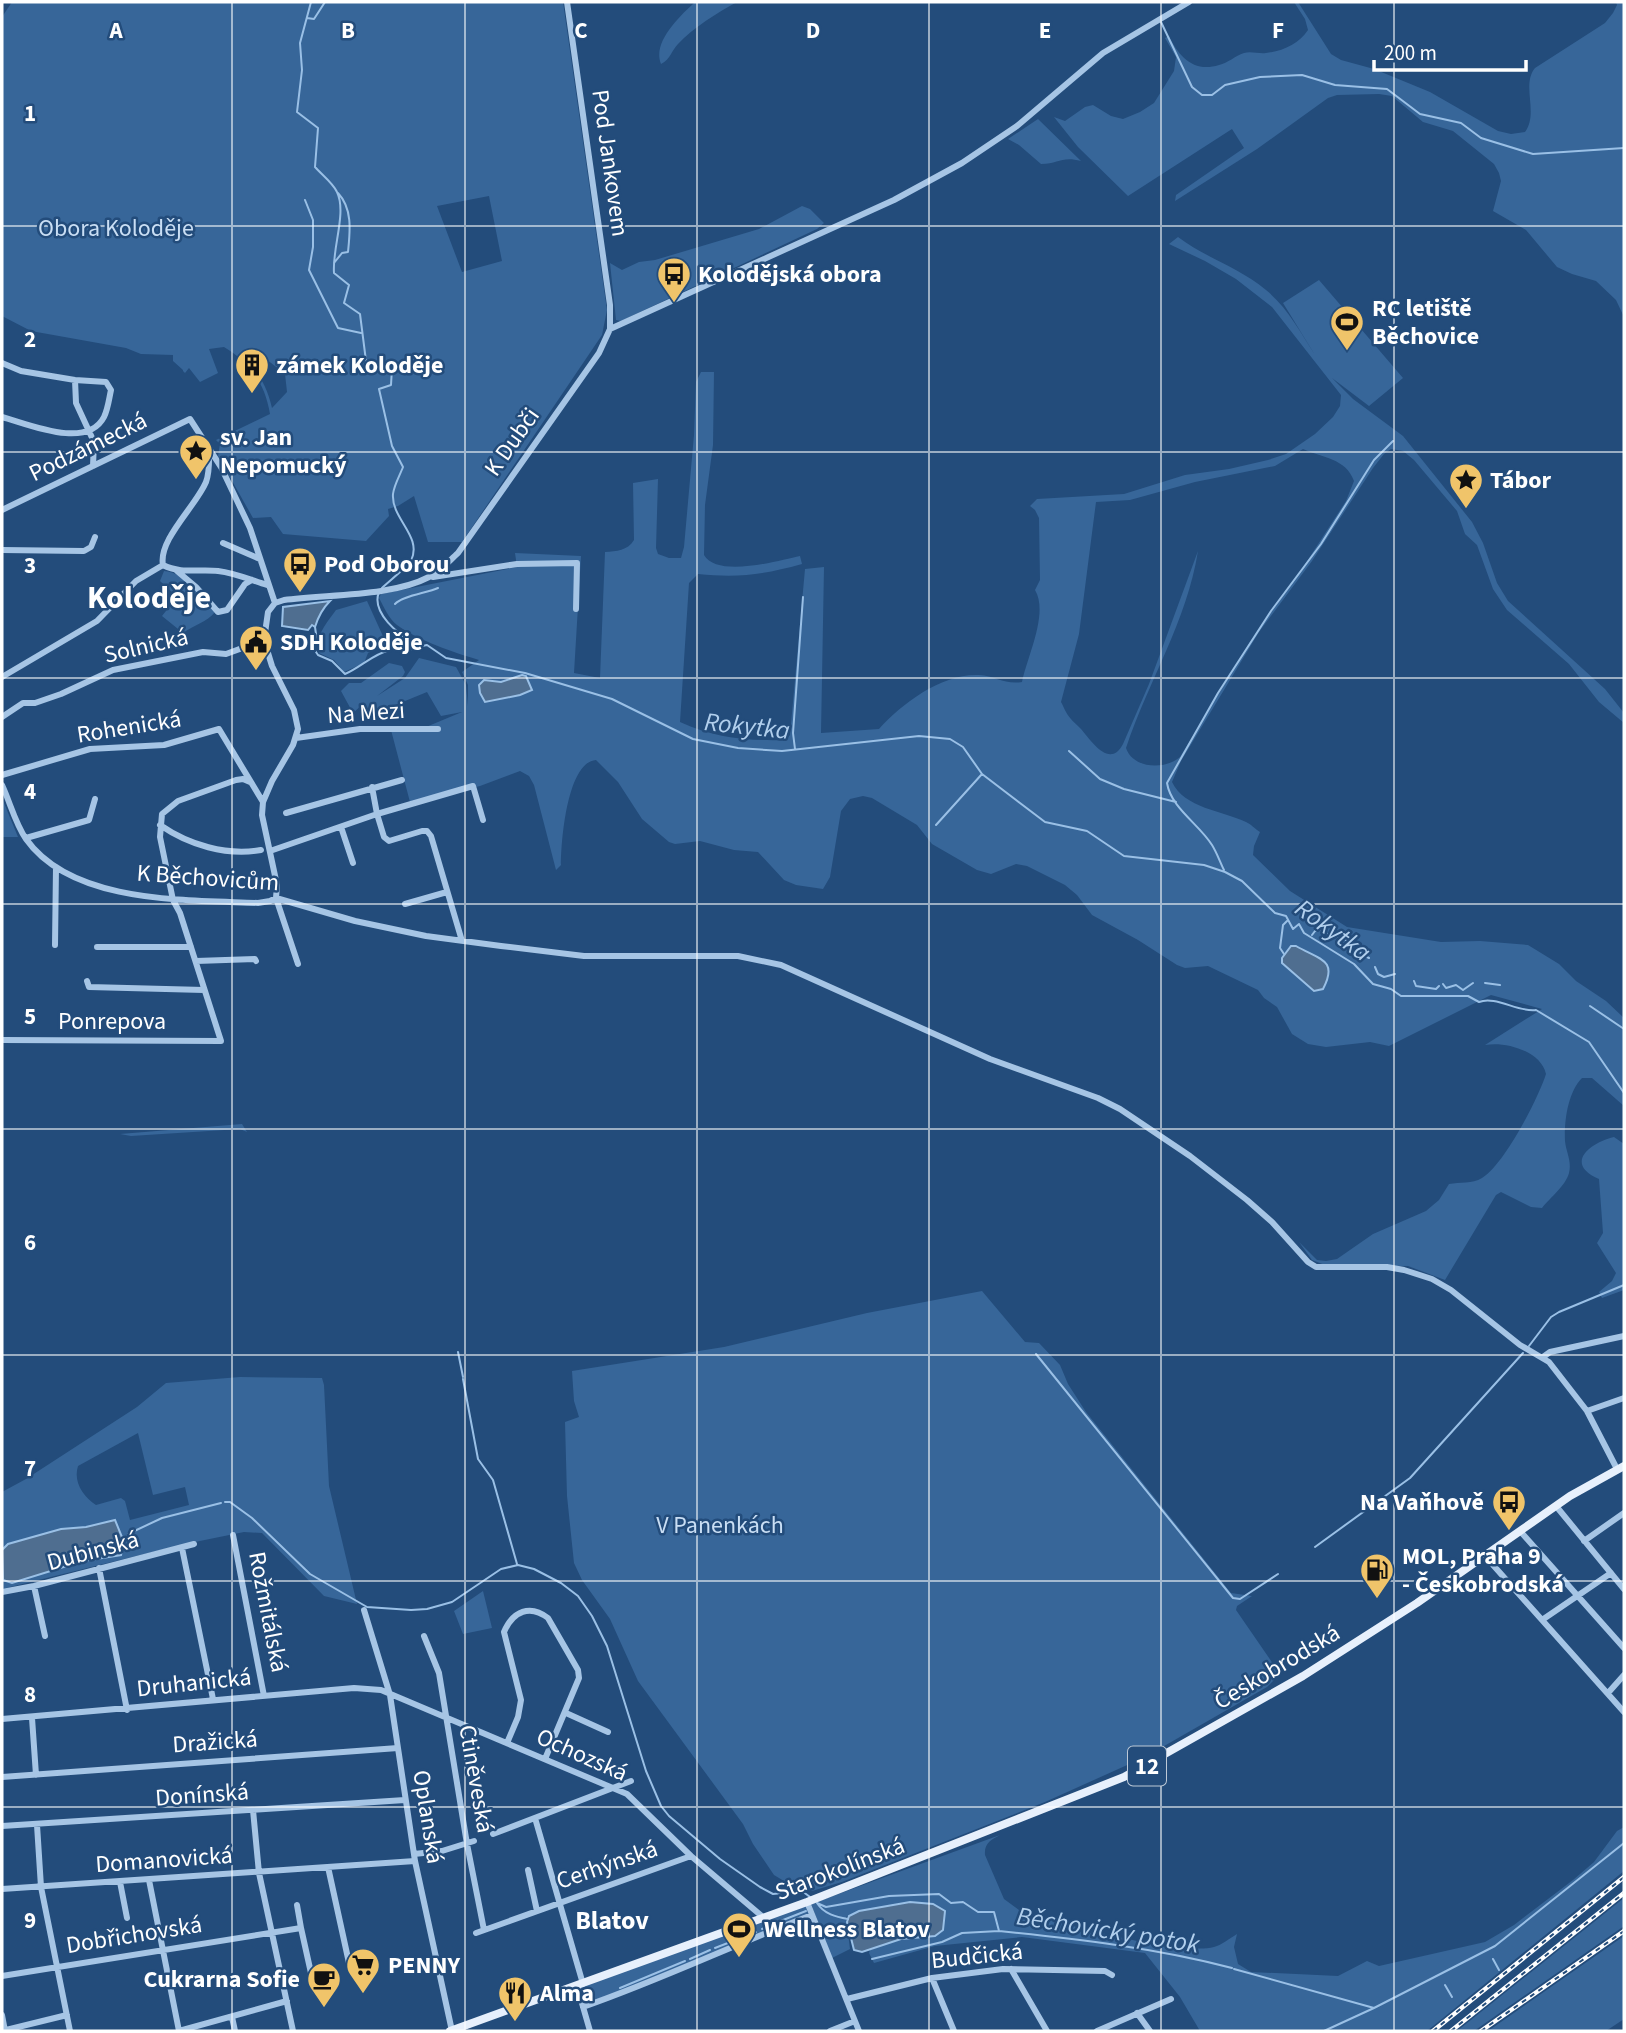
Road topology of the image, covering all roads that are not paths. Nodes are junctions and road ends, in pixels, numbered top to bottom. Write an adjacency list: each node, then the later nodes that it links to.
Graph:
1 (567, 2): 3 (street, Pod Jankovem)
2 (1189, 2): 3 (street)
3 (610, 329): 17 (street, K Dubči)
4 (2, 363): 5 (street)
5 (75, 380): 7 (street); 7 (street)
6 (2, 417): 7 (street)
7 (89, 430): 9 (street)
8 (209, 446): 9 (street, Podzámecká); 14 (street); 15 (street)
9 (93, 466): 10 (street, Podzámecká)
10 (2, 510)
11 (95, 537): 13 (street)
12 (223, 543): 14 (street)
13 (2, 550)
14 (260, 559): 19 (street)
15 (163, 565): 16 (street); 23 (street)
16 (177, 571): 18 (street); 18 (street)
17 (431, 577): 20 (street, K Dubči); 21 (street)
18 (252, 580): 19 (street)
19 (267, 585): 20 (street)
20 (275, 603): 22 (street)
21 (576, 609)
22 (264, 640): 24 (street, Solnická); 26 (street)
23 (2, 677)
24 (2, 717)
25 (438, 729): 26 (street, Na Mezi)
26 (296, 738): 33 (street)
27 (2, 775): 29 (street, Rohenická)
28 (402, 780): 31 (street)
29 (250, 782): 33 (street, Rohenická); 37 (street)
30 (2, 785): 39 (street, K Běchovicům)
31 (372, 787): 34 (street); 35 (street)
32 (95, 799): 39 (street)
33 (264, 802): 41 (street)
34 (286, 813)
35 (377, 814): 36 (street); 38 (street); 44 (street)
36 (483, 820)
37 (160, 825): 40 (street); 46 (street)
38 (341, 827): 41 (street); 42 (street)
39 (26, 838): 43 (street, K Běchovicům)
40 (261, 850)
41 (270, 851): 45 (street)
42 (353, 863)
43 (56, 867): 46 (street, K Běchovicům); 49 (street)
44 (447, 892): 47 (street); 48 (street)
45 (276, 898): 46 (street, K Běchovicům); 48 (street, K Běchovicům); 54 (street)
46 (173, 900): 51 (street)
47 (405, 904)
48 (462, 941): 59 (street, K Běchovicům)
49 (55, 946)
50 (97, 947): 51 (street)
51 (191, 947): 52 (street)
52 (196, 961): 53 (street); 56 (street)
53 (256, 961)
54 (298, 964)
55 (88, 981): 56 (street)
56 (204, 990): 57 (street, Ponrepova)
57 (2, 1040)
58 (1624, 1335): 59 (street)
59 (1543, 1357): 61 (street)
60 (1624, 1398): 61 (street)
61 (1587, 1411): 62 (street)
62 (1621, 1467): 63 (main road, Českobrodská / 12)
63 (1556, 1506): 65 (main road, Českobrodská / 12); 67 (street)
64 (1624, 1513): 67 (street)
65 (1520, 1531): 70 (main road, Českobrodská / 12); 76 (street)
66 (233, 1535): 85 (street, Rožmitálská)
67 (1584, 1541): 72 (street)
68 (194, 1544): 69 (street, Dubinská)
69 (182, 1548): 71 (street, Dubinská); 86 (street)
70 (1485, 1556): 78 (street); 109 (main road, Českobrodská / 12)
71 (99, 1569): 73 (street, Dubinská); 87 (street)
72 (1611, 1573): 74 (street); 76 (street)
73 (34, 1586): 75 (street, Dubinská); 79 (street)
74 (1624, 1589)
75 (2, 1592)
76 (1578, 1596): 78 (street); 81 (street)
77 (364, 1610): 84 (street, Oplanská)
78 (1542, 1620): 83 (street)
79 (45, 1636)
80 (424, 1636): 91 (street, Ctiněveská)
81 (1624, 1648)
82 (1624, 1675): 83 (street)
83 (1608, 1693): 88 (street)
84 (390, 1695): 85 (street, Druhanická); 91 (street, Ochozská); 95 (street, Oplanská)
85 (264, 1696): 86 (street, Druhanická)
86 (213, 1699): 87 (street, Druhanická)
87 (127, 1710): 90 (street, Druhanická)
88 (1624, 1712)
89 (566, 1713): 93 (street); 94 (street); 96 (street)
90 (32, 1717): 92 (street, Druhanická); 97 (street)
91 (446, 1717): 94 (street, Ochozská); 107 (street, Ctiněveská)
92 (2, 1719)
93 (608, 1732)
94 (507, 1743): 96 (street, Ochozská)
95 (398, 1748): 97 (street, Dražická); 101 (street, Oplanská)
96 (545, 1759): 100 (street, Ochozská)
97 (36, 1775): 98 (street, Dražická)
98 (2, 1777)
99 (631, 1781): 100 (street)
100 (614, 1788): 103 (street); 108 (street, Ochozská)
101 (405, 1800): 102 (street, Donínská); 110 (street, Oplanská)
102 (253, 1811): 104 (street, Donínská); 113 (street)
103 (536, 1818): 106 (street); 118 (street)
104 (37, 1825): 105 (street, Donínská); 116 (street)
105 (2, 1826)
106 (493, 1834)
107 (471, 1842): 110 (street, Domanovická); 126 (street, Ctiněveská)
108 (691, 1856): 118 (street, Cerhýnská); 124 (street, Ochozská)
109 (926, 1857): 119 (main road, Starokolínská / 12)
110 (415, 1858): 111 (street, Domanovická); 152 (street, Oplanská)
111 (328, 1867): 113 (street, Domanovická); 132 (street)
112 (528, 1870): 121 (street, Cerhýnská)
113 (259, 1872): 114 (street, Domanovická); 127 (street)
114 (149, 1880): 115 (street, Domanovická); 129 (street)
115 (120, 1882): 116 (street, Domanovická); 123 (street)
116 (41, 1887): 117 (street, Domanovická); 130 (street)
117 (2, 1889)
118 (559, 1902): 121 (street, Cerhýnská); 136 (street)
119 (807, 1902): 122 (street); 124 (main road, Starokolínská / 12)
120 (297, 1906): 125 (street)
121 (537, 1911): 126 (street, Cerhýnská)
122 (812, 1914): 138 (street); 141 (street, Starokolínská)
123 (127, 1917)
124 (765, 1918): 136 (main road, Starokolínská / 12)
125 (301, 1928): 127 (street, Dobřichovská); 137 (street)
126 (484, 1930): 128 (street, Cerhýnská)
127 (272, 1933): 129 (street, Dobřichovská); 140 (street)
128 (476, 1933)
129 (163, 1951): 130 (street, Dobřichovská); 149 (street)
130 (57, 1967): 134 (street, Dobřichovská); 144 (street)
131 (1011, 1969): 133 (street, Budčická); 135 (street, Budčická); 157 (street)
132 (351, 1972)
133 (1112, 1975)
134 (2, 1976)
135 (932, 1978): 138 (street, Budčická); 156 (street)
136 (580, 1985): 141 (street); 152 (main road, Starokolínská / 12)
137 (315, 1991)
138 (847, 1999): 146 (street)
139 (1171, 1999): 142 (street)
140 (287, 2001): 145 (street); 151 (street)
141 (583, 2007): 153 (street)
142 (1137, 2013): 158 (street); 159 (street)
143 (2, 2015): 147 (street)
144 (66, 2015): 147 (street); 148 (street)
145 (232, 2017): 149 (street); 150 (street)
146 (855, 2021): 154 (street); 155 (street)
147 (4, 2031)
148 (70, 2031)
149 (179, 2031)
150 (235, 2031)
151 (293, 2031)
152 (452, 2031)
153 (590, 2031)
154 (830, 2031)
155 (859, 2031)
156 (954, 2031)
157 (1047, 2031)
158 (1097, 2031)
159 (1150, 2031)

